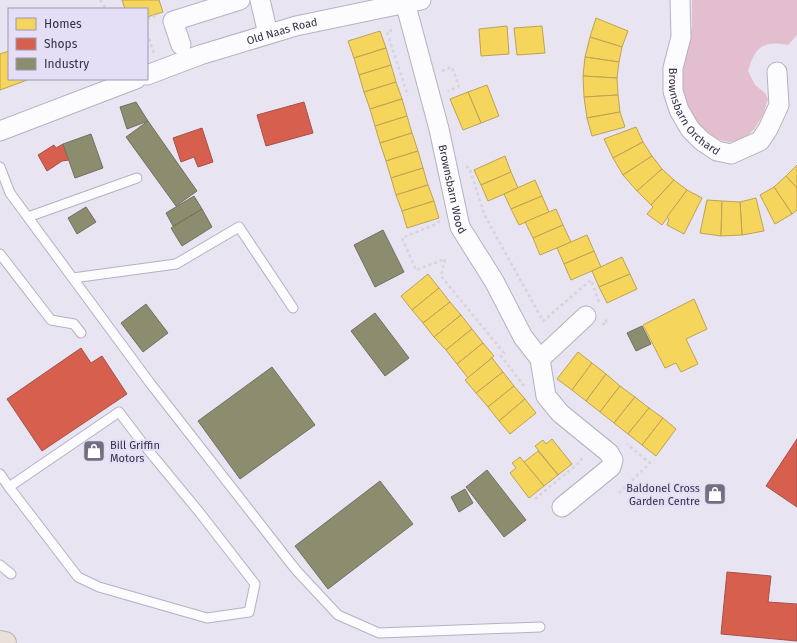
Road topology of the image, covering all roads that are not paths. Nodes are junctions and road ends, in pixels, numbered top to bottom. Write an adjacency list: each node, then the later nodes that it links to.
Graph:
1 (240, 0): 6 (street)
2 (260, 0): 5 (street)
3 (680, 0): 7 (street, Brownsbarn Orchard)
4 (413, 1): 5 (street, Old Naas Road); 19 (street, Brownsbarn Wood)
5 (268, 34): 8 (street, Old Naas Road)
6 (181, 45)
7 (777, 72)
8 (148, 75)
9 (133, 80): 10 (street)
10 (0, 131)
11 (0, 167): 13 (lane)
12 (137, 178): 13 (lane)
13 (28, 217): 15 (lane)
14 (0, 254): 18 (lane)
15 (73, 278): 16 (lane); 25 (lane)
16 (293, 308)
17 (597, 315): 19 (street)
18 (81, 333)
19 (540, 359): 22 (street, Brownsbarn Wood)
20 (0, 474): 21 (lane)
21 (9, 486): 21 (lane)
22 (562, 506)
23 (0, 565): 24 (lane)
24 (11, 574)
25 (540, 627)
26 (0, 642): 27 (highway)
27 (5, 643)

